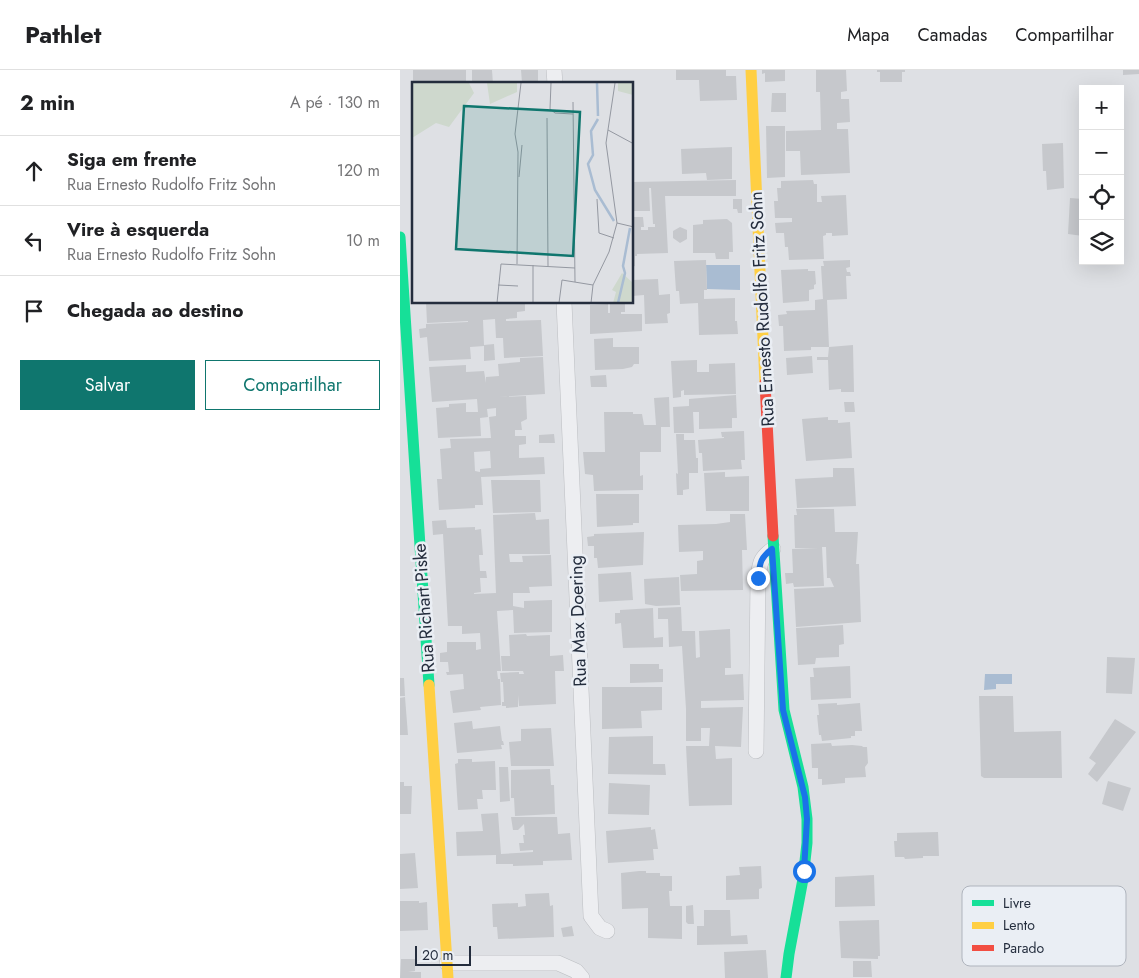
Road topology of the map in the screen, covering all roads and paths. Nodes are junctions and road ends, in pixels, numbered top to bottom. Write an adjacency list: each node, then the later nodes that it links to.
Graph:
1 (752, 70): 4 (street, Rua Ernesto Rudolfo Fritz Sohn)
2 (400, 237): 7 (street, Rua Richart Piske)
3 (564, 304): 6 (street, Rua Max Doering)
4 (772, 549): 5 (street); 9 (street, Rua Ernesto Rudolfo Fritz Sohn)
5 (756, 752)
6 (607, 931)
7 (447, 971): 8 (street)
8 (582, 978)
9 (786, 978)

